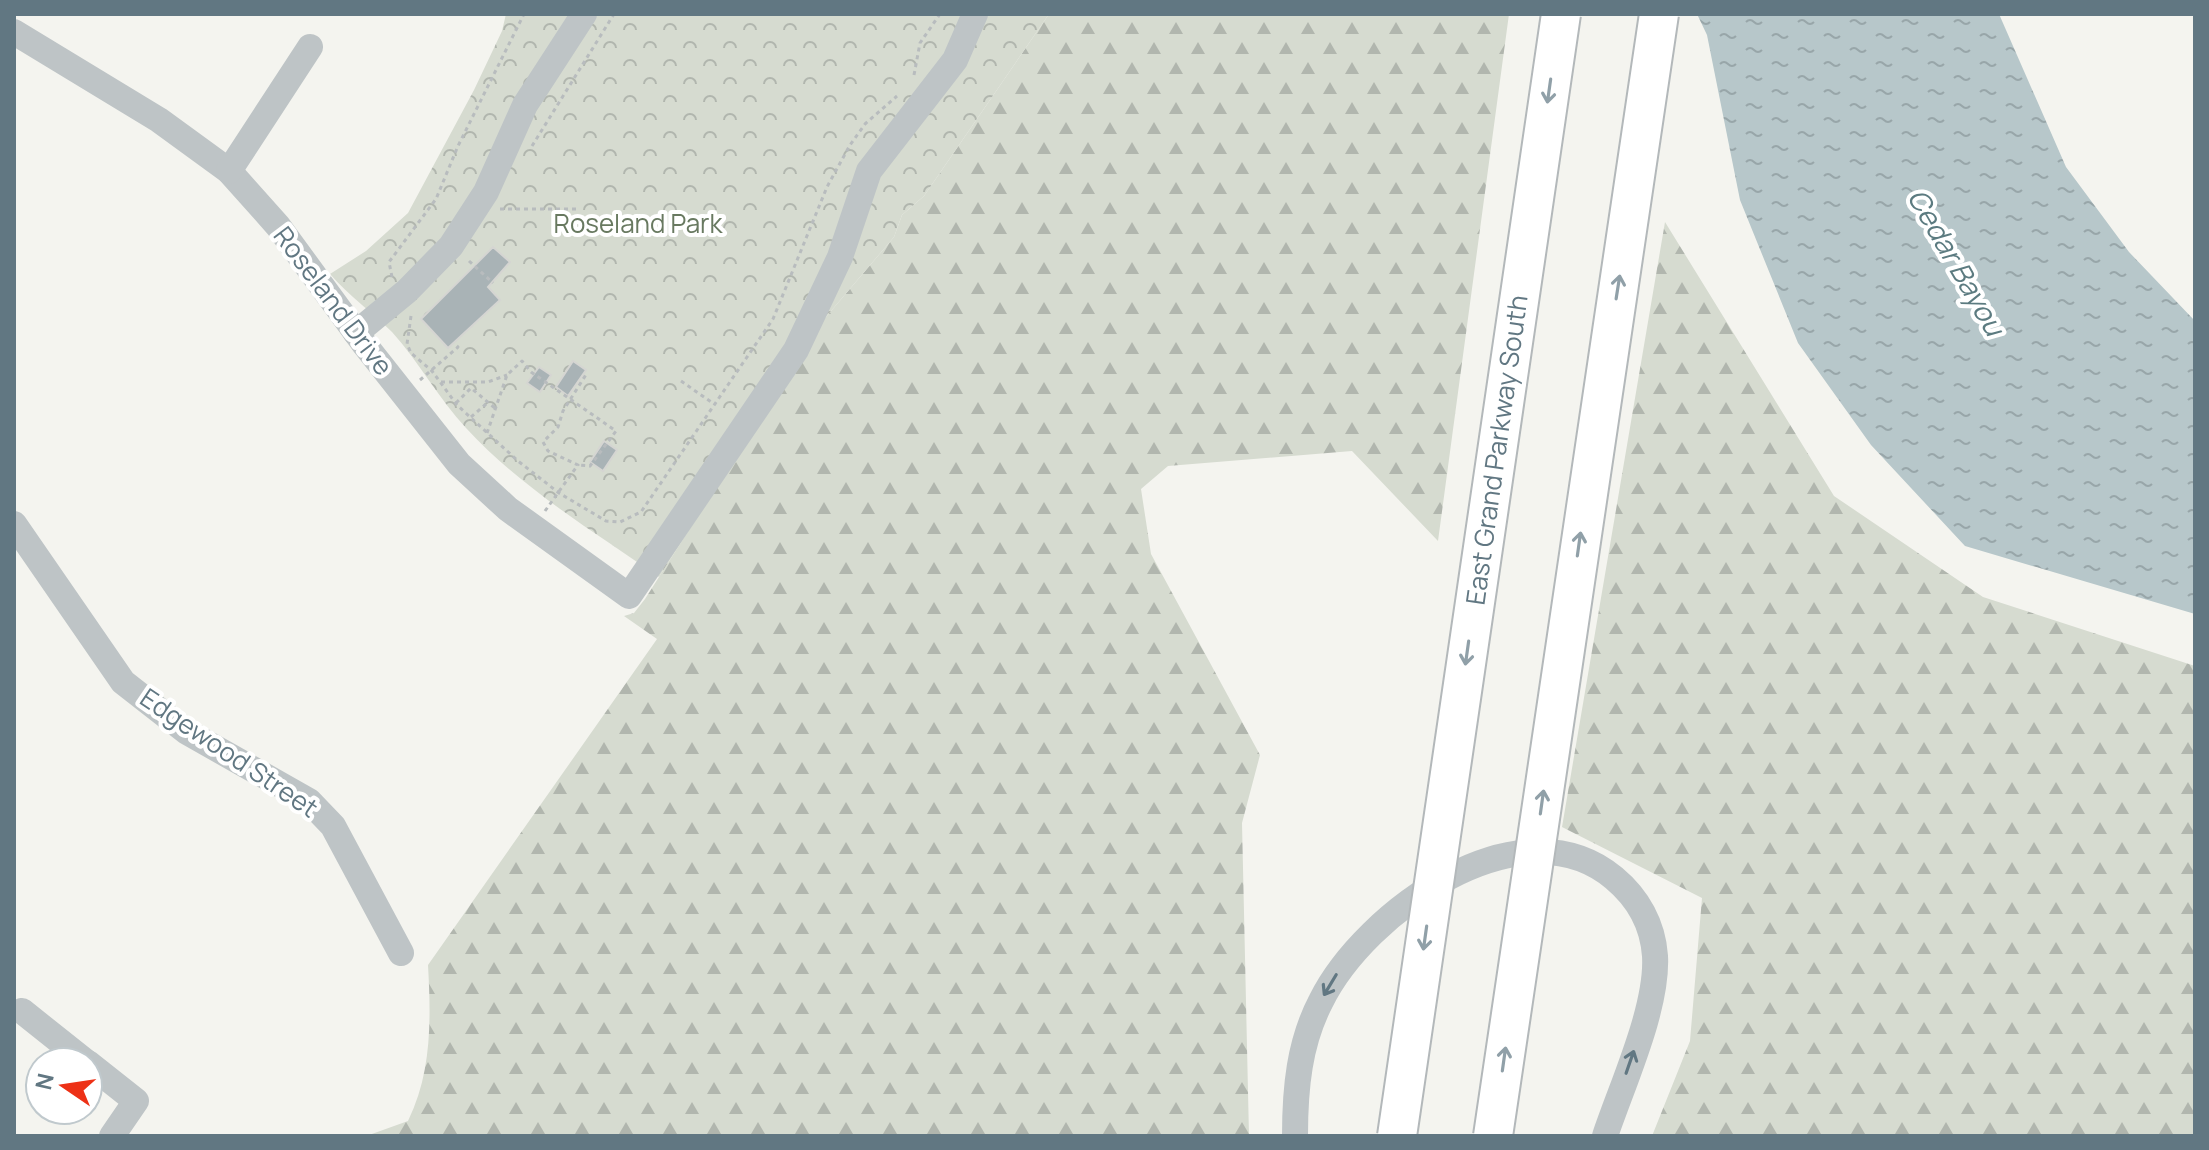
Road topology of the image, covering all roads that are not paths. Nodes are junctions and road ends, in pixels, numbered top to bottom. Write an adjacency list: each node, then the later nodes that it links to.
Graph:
1 (584, 14): 8 (street)
2 (975, 14): 8 (street, Roseland Drive)
3 (1561, 14): 16 (highway, East Grand Parkway South, one-way to 16, bridge)
4 (1659, 14): 17 (highway, one-way to 4, bridge)
5 (14, 32): 7 (street, Roseland Drive)
6 (310, 47): 7 (street)
7 (229, 171): 8 (street, Roseland Drive)
8 (356, 333)
9 (14, 524): 10 (street, Edgewood Street)
10 (401, 953)
11 (22, 1011): 12 (street)
12 (66, 1046)
13 (104, 1076): 14 (street)
14 (112, 1136)
15 (1295, 1136): 18 (street, one-way to 15)
16 (1397, 1136)
17 (1493, 1136)
18 (1605, 1136)

